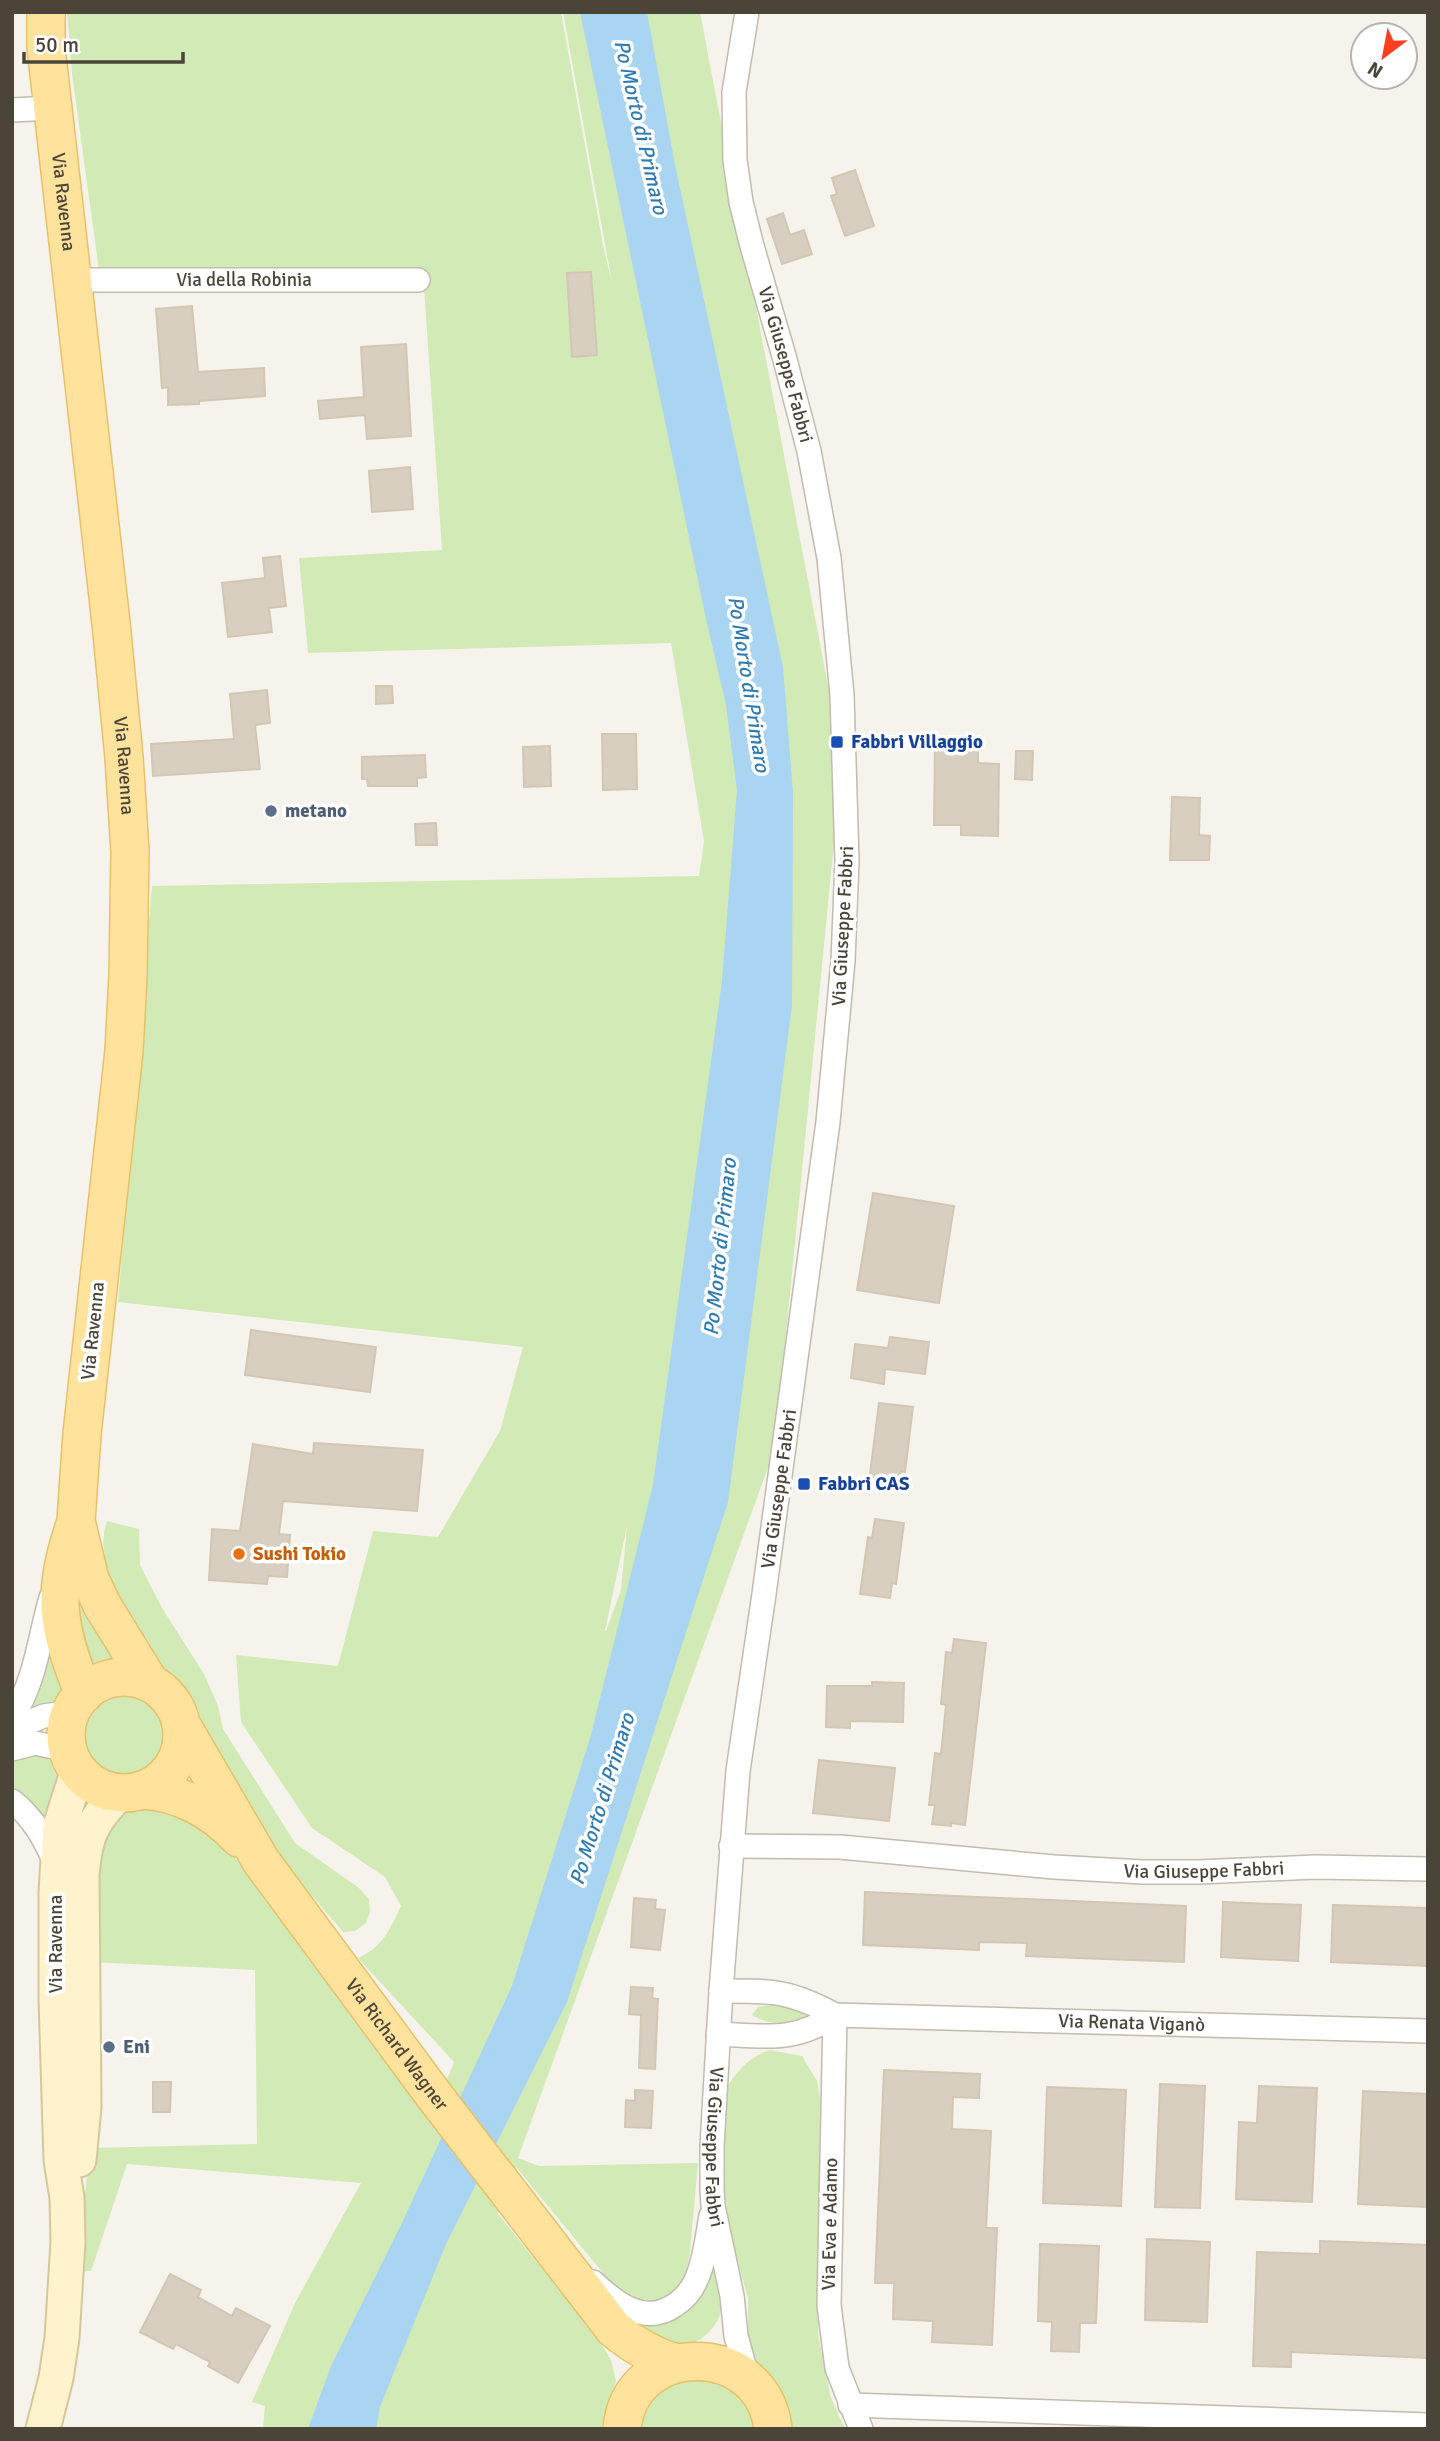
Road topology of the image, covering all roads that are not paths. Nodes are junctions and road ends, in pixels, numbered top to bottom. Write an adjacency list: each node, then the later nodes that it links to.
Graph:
1 (46, 12): 3 (main road, Via Ravenna)
2 (747, 12): 18 (street, Via Giuseppe Fabbri)
3 (52, 107): 4 (street); 5 (main road, Via Ravenna)
4 (12, 110)
5 (71, 279): 6 (street, Via della Robinia); 7 (main road, Via Ravenna)
6 (418, 280)
7 (76, 1521): 8 (main road, Via Ravenna); 9 (main road, Via Ravenna)
8 (63, 1558): 10 (main road, Via Ravenna); 11 (street)
9 (150, 1684): 10 (main road); 12 (main road, Via Ravenna)
10 (77, 1703): 13 (street); 15 (main road, Via Ravenna)
11 (12, 1717)
12 (181, 1724): 16 (main road, Via Ravenna); 19 (main road, Via Richard Wagner)
13 (12, 1728)
14 (12, 1749): 15 (street)
15 (73, 1760): 16 (main road); 20 (main road, Via Ravenna)
16 (131, 1791): 19 (main road, Via Richard Wagner); 26 (main road, Via Ravenna)
17 (12, 1801): 20 (street)
18 (731, 1846): 21 (street, Via Giuseppe Fabbri); 22 (street, Via Giuseppe Fabbri)
19 (261, 1861): 28 (main road, Via Richard Wagner)
20 (58, 1868): 26 (main road, Via Ravenna)
21 (1428, 1869)
22 (721, 1991): 23 (street, Via Renata Viganò); 25 (street, Via Giuseppe Fabbri)
23 (835, 2015): 24 (street, Via Renata Viganò); 25 (street, Via Renata Viganò); 33 (street, Via Eva e Adamo)
24 (1428, 2031)
25 (718, 2034): 27 (street, Via Giuseppe Fabbri)
26 (71, 2121): 36 (main road, Via Ravenna)
27 (713, 2206): 28 (street, Via Richard Wagner); 29 (street, Via Giuseppe Fabbri)
28 (536, 2227): 30 (main road, Via Richard Wagner)
29 (734, 2319): 31 (street); 32 (street, Via Giuseppe Fabbri)
30 (614, 2329): 31 (main road, Via Richard Wagner); 34 (main road, Via Richard Wagner)
31 (687, 2362): 32 (main road, Via Richard Wagner); 34 (main road, Via Richard Wagner)
32 (748, 2380): 37 (main road, Via Richard Wagner)
33 (850, 2405): 35 (street); 38 (street, Via Eva e Adamo)
34 (626, 2414)
35 (1428, 2425)
36 (43, 2429)
37 (773, 2429)
38 (861, 2429)

